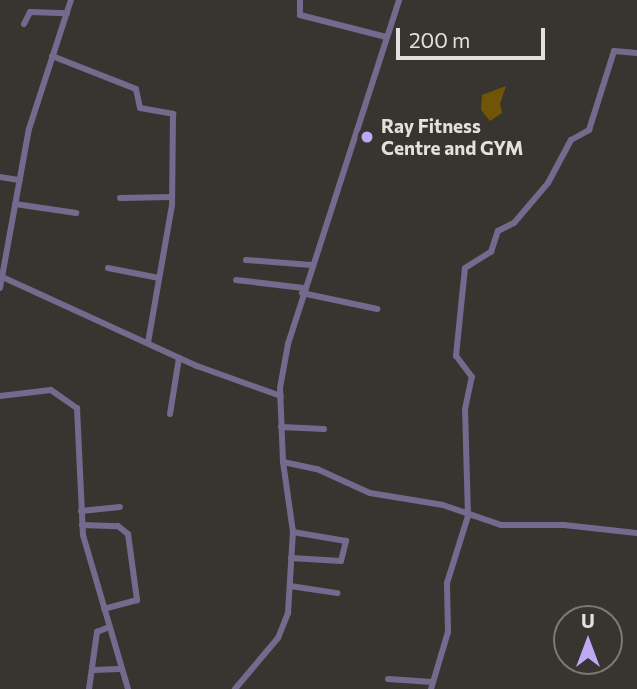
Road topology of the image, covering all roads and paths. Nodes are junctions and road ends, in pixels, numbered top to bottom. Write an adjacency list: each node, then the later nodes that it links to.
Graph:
1 (71, 0): 4 (street)
2 (300, 0): 6 (street)
3 (399, 0): 6 (street)
4 (68, 13): 5 (street); 8 (street)
5 (24, 24)
6 (386, 37): 16 (street)
7 (637, 53): 36 (street)
8 (52, 56): 10 (street); 11 (street)
9 (0, 177): 10 (street)
10 (20, 180): 13 (street)
11 (172, 197): 12 (street); 19 (street)
12 (120, 198)
13 (15, 204): 14 (street); 18 (street)
14 (76, 213)
15 (246, 260): 16 (street)
16 (311, 265): 22 (street)
17 (108, 268): 19 (street)
18 (2, 277): 21 (street); 24 (street)
19 (159, 278): 24 (street)
20 (236, 280): 22 (street)
21 (0, 288)
22 (303, 290): 23 (street); 27 (street)
23 (377, 309)
24 (148, 343): 25 (street)
25 (179, 358): 27 (street); 28 (street)
26 (0, 396): 35 (street)
27 (281, 396): 29 (street)
28 (170, 414)
29 (281, 427): 30 (street); 31 (street)
30 (324, 429)
31 (283, 462): 32 (street); 33 (street)
32 (299, 464): 33 (street); 36 (street)
33 (283, 475): 38 (street)
34 (120, 507): 35 (street)
35 (81, 511): 37 (street)
36 (468, 516): 39 (street); 48 (street)
37 (82, 525): 43 (street); 43 (street)
38 (293, 532): 40 (street); 40 (street)
39 (637, 533)
40 (291, 558): 41 (street)
41 (290, 586): 42 (street); 51 (street)
42 (337, 593)
43 (104, 609): 44 (street)
44 (109, 627): 45 (street); 46 (street)
45 (120, 669): 46 (street); 50 (street)
46 (93, 670): 49 (street)
47 (388, 679): 48 (street)
48 (431, 685)
49 (89, 689)
50 (128, 689)
51 (235, 689)

